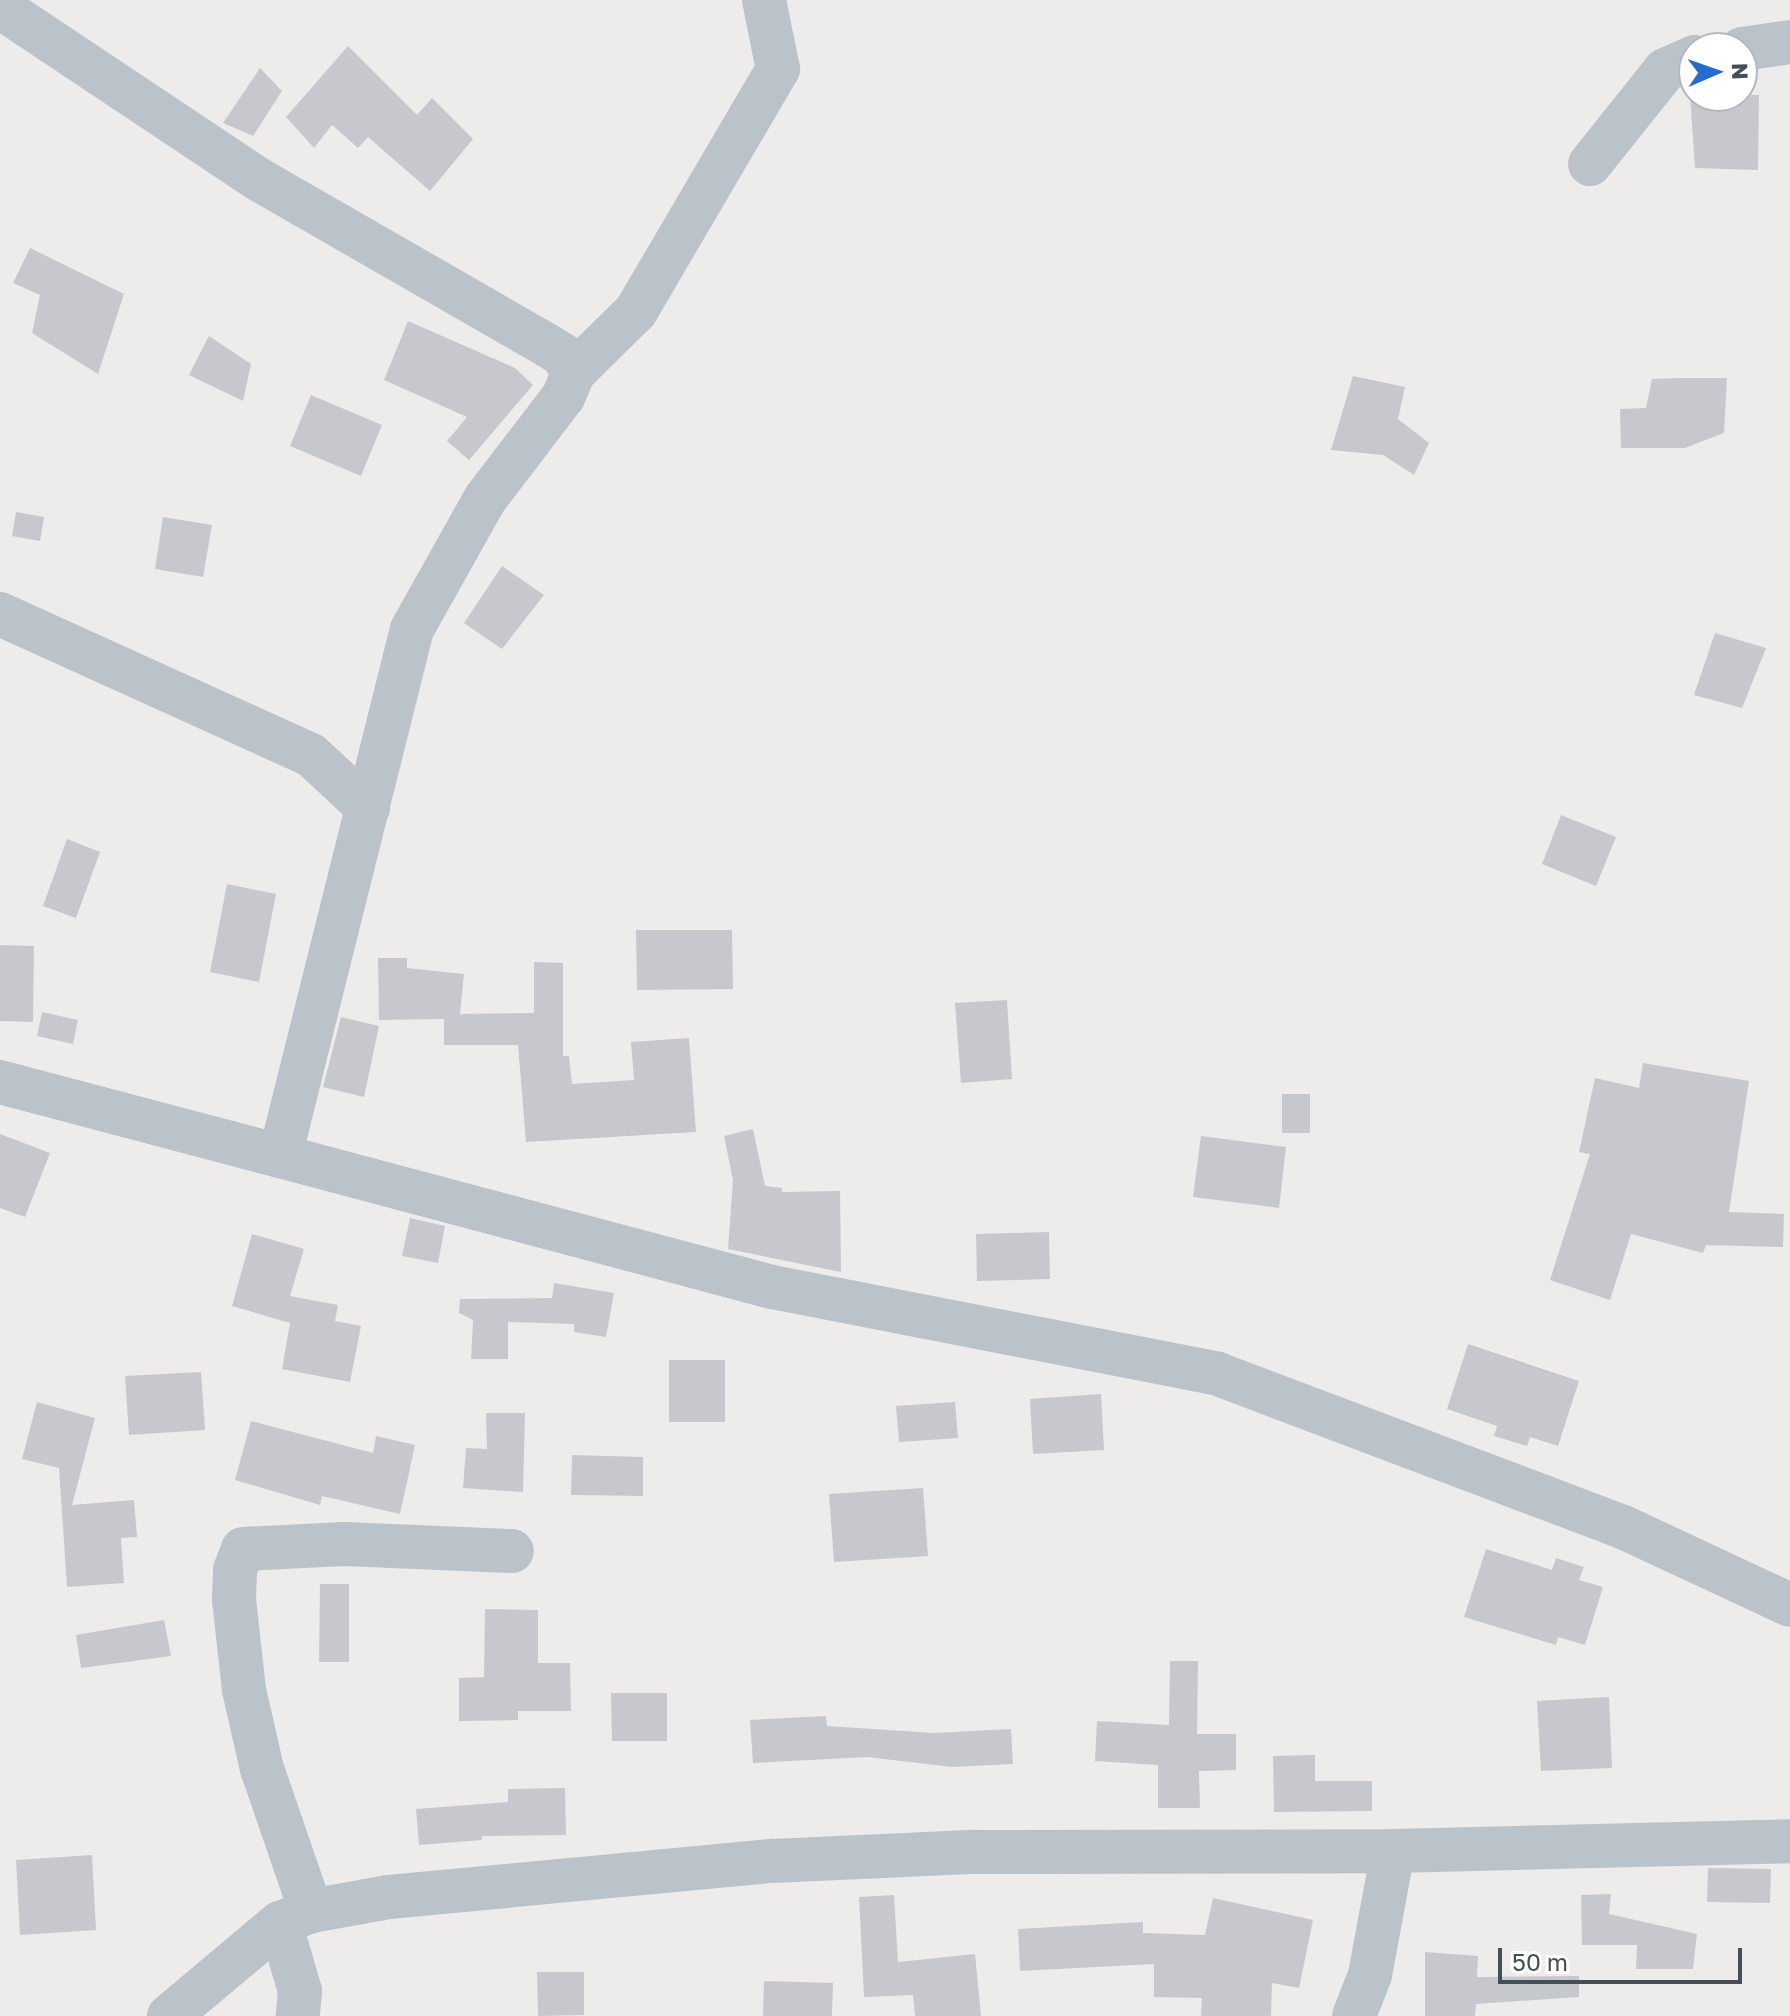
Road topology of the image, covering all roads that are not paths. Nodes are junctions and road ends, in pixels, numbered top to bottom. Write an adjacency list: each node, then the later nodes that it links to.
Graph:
1 (764, 0): 7 (street)
2 (0, 7): 7 (street)
3 (1790, 42): 4 (street)
4 (1758, 47)
5 (1678, 64): 6 (street)
6 (1590, 164)
7 (573, 373): 9 (street)
8 (0, 614): 9 (street)
9 (368, 808): 11 (street)
10 (0, 1082): 11 (street)
11 (280, 1156): 13 (street)
12 (512, 1551): 16 (street)
13 (1790, 1605)
14 (1790, 1841): 15 (street)
15 (1393, 1851): 16 (street); 19 (street)
16 (295, 1917): 17 (street); 18 (street)
17 (169, 2016)
18 (298, 2016)
19 (1354, 2016)

